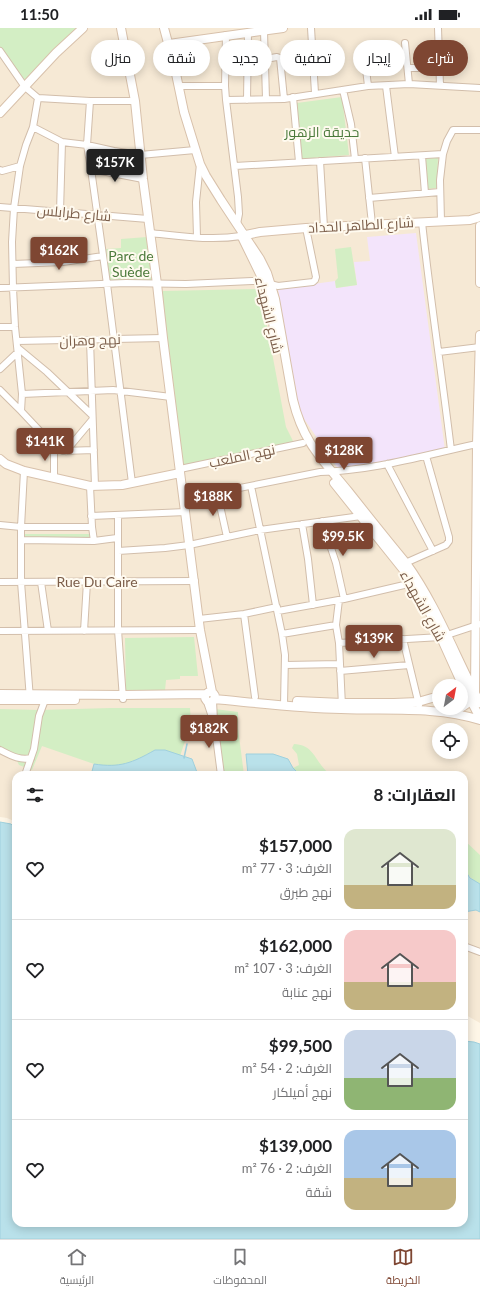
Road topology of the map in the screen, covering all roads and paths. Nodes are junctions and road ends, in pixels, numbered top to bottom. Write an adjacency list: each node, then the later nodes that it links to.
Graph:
1 (83, 28): 29 (street)
2 (164, 28): 10 (street, شارع الشهداء)
3 (283, 28): 7 (street)
4 (311, 28): 32 (street)
5 (438, 28): 13 (street)
6 (122, 29): 36 (street)
7 (260, 30): 8 (street); 12 (street)
8 (248, 32): 9 (street); 38 (street)
9 (226, 35): 11 (street); 26 (street)
10 (168, 40)
11 (202, 40)
12 (262, 40)
13 (438, 40)
14 (405, 43): 17 (street)
15 (0, 51): 29 (street)
16 (272, 58): 35 (street)
17 (408, 68): 18 (street); 23 (street)
18 (413, 68)
19 (177, 76): 25 (street, شارع الشهداء)
20 (265, 76): 39 (street)
21 (367, 76): 27 (street)
22 (439, 76): 24 (street)
23 (409, 84): 24 (street); 28 (street)
24 (440, 85): 30 (street)
25 (179, 86): 26 (street); 46 (street, شارع الشهداء)
26 (225, 86): 37 (street)
27 (368, 86): 28 (street); 31 (street)
28 (386, 86): 50 (street)
29 (25, 87): 34 (street); 41 (street)
30 (480, 88)
31 (344, 90): 32 (street); 51 (street)
32 (316, 93): 33 (street)
33 (293, 97): 35 (street); 54 (street)
34 (38, 98): 40 (street); 42 (street)
35 (284, 99): 39 (street)
36 (135, 100): 40 (street); 48 (street)
37 (226, 100): 38 (street); 57 (street)
38 (247, 100): 39 (street)
39 (266, 100)
40 (90, 101): 45 (street)
41 (0, 113)
42 (33, 127): 44 (street); 56 (street)
43 (480, 130): 47 (street)
44 (62, 142): 45 (street); 66 (street)
45 (87, 145): 48 (street); 58 (street)
46 (195, 150): 48 (street); 55 (street, شارع الشهداء)
47 (443, 154): 49 (street); 61 (street)
48 (140, 155): 60 (street)
49 (422, 156): 50 (street); 62 (street)
50 (395, 157): 52 (street)
51 (355, 158): 52 (street); 53 (street)
52 (365, 158): 63 (street)
53 (320, 161): 54 (street); 76 (street)
54 (299, 162): 57 (street)
55 (200, 164): 79 (street, شارع الشهداء); 80 (street)
56 (20, 166): 59 (street); 65 (street)
57 (235, 166): 79 (street)
58 (91, 169): 60 (street); 67 (street)
59 (0, 170)
60 (143, 179): 69 (street)
61 (440, 192): 62 (street); 71 (street)
62 (425, 193): 63 (street)
63 (369, 198): 74 (street)
64 (0, 207): 65 (street, شارع طرابلس)
65 (14, 208): 66 (street, شارع طرابلس); 82 (street)
66 (60, 212): 67 (street, شارع طرابلس)
67 (98, 215): 69 (street, شارع طرابلس); 81 (street)
68 (480, 217): 70 (street, شارع الطاهر الحداد)
69 (148, 220): 78 (street)
70 (470, 220): 71 (street, شارع الطاهر الحداد); 73 (street)
71 (441, 221): 72 (street, شارع الطاهر الحداد)
72 (422, 222): 74 (street, شارع الطاهر الحداد); 97 (street)
73 (480, 222)
74 (372, 224): 76 (street, شارع الطاهر الحداد)
75 (480, 226): 84 (street)
76 (324, 227): 77 (street, شارع الطاهر الحداد)
77 (306, 228): 79 (street, شارع الطاهر الحداد); 83 (street)
78 (150, 232): 80 (street); 86 (street)
79 (241, 232): 80 (street); 83 (street, شارع الشهداء)
80 (197, 237)
81 (103, 256): 82 (street); 85 (street)
82 (13, 264): 88 (street)
83 (267, 283): 86 (street); 107 (street, شارع الشهداء)
84 (480, 283)
85 (107, 284): 86 (street); 88 (street); 93 (street)
86 (157, 284): 92 (street)
87 (0, 288): 88 (street)
88 (14, 288): 90 (street)
89 (0, 326): 90 (street)
90 (15, 327): 95 (street)
91 (480, 335): 96 (street)
92 (163, 338): 93 (street, نهج وهران); 104 (street)
93 (114, 339): 94 (street, نهج وهران); 101 (street)
94 (90, 340): 95 (street, نهج وهران); 100 (street)
95 (18, 347): 98 (street); 102 (street); 103 (street)
96 (480, 347): 97 (street); 109 (street)
97 (439, 352): 112 (street)
98 (0, 369)
99 (0, 390): 105 (street)
100 (92, 391): 101 (street); 102 (street); 106 (street)
101 (120, 391): 104 (street); 121 (street)
102 (67, 392): 103 (street); 106 (street)
103 (22, 394): 105 (street)
104 (170, 397): 118 (street)
105 (21, 411): 110 (street)
106 (92, 418): 111 (street); 113 (street)
107 (296, 422): 108 (street, شارع الشهداء); 119 (street, شارع الشهداء)
108 (303, 443): 118 (street, نهج الملعب); 119 (street, شارع الشهداء)
109 (477, 444): 112 (street); 124 (street)
110 (54, 446): 113 (street); 120 (street)
111 (94, 450): 113 (street); 122 (street)
112 (451, 450): 114 (street)
113 (66, 451)
114 (426, 456): 116 (street); 143 (street)
115 (0, 459): 117 (street)
116 (387, 464): 119 (street); 143 (street)
117 (24, 470): 120 (street); 134 (street)
118 (180, 471): 121 (street); 126 (street)
119 (329, 472): 123 (street); 130 (street, شارع الشهداء); 145 (street, شارع الشهداء)
120 (54, 478): 122 (street)
121 (132, 483): 122 (street)
122 (92, 486): 129 (street)
123 (251, 486): 125 (street); 136 (street)
124 (478, 490): 144 (street)
125 (217, 492): 126 (street); 137 (street)
126 (184, 499): 127 (street)
127 (186, 512): 128 (street); 141 (street)
128 (118, 515): 129 (street); 138 (street)
129 (91, 516): 135 (street)
130 (361, 516): 131 (street); 145 (street, شارع الشهداء)
131 (322, 521): 132 (street); 153 (street)
132 (302, 524): 136 (street); 154 (street)
133 (0, 525): 134 (street)
134 (21, 527): 135 (street); 139 (street)
135 (92, 527): 140 (street)
136 (260, 530): 137 (street); 155 (street)
137 (227, 537): 141 (street)
138 (117, 538): 140 (street); 142 (street)
139 (22, 540): 140 (street); 148 (street)
140 (94, 540)
141 (189, 545): 142 (street); 146 (street)
142 (118, 551): 151 (street)
143 (433, 551): 145 (street)
144 (478, 558): 158 (street)
145 (403, 564): 152 (street, شارع الشهداء)
146 (195, 581): 151 (street, Rue Du Caire); 157 (street)
147 (0, 582): 148 (street, Rue Du Caire)
148 (21, 582): 149 (street, Rue Du Caire); 163 (street)
149 (41, 582): 150 (street, Rue Du Caire); 164 (street)
150 (88, 582): 151 (street, Rue Du Caire); 165 (street)
151 (118, 582): 160 (street)
152 (417, 582): 153 (street); 167 (street, شارع الشهداء)
153 (342, 600): 154 (street); 159 (street)
154 (313, 605): 155 (street)
155 (277, 609): 156 (street); 166 (street)
156 (244, 614): 157 (street); 180 (street)
157 (199, 619): 161 (street)
158 (478, 624): 167 (street); 176 (street)
159 (336, 625): 166 (street); 169 (street)
160 (118, 630): 161 (street); 165 (street); 178 (street)
161 (200, 630): 179 (street)
162 (0, 631): 163 (street)
163 (24, 631): 164 (street); 177 (street)
164 (48, 631): 165 (street)
165 (84, 631)
166 (282, 634): 171 (street)
167 (444, 636): 168 (street); 174 (street, شارع الشهداء); 176 (street, شارع الشهداء)
168 (403, 639): 169 (street); 172 (street)
169 (339, 643): 170 (street)
170 (340, 664): 171 (street); 173 (street)
171 (285, 665): 185 (street)
172 (409, 665): 173 (street); 184 (street)
173 (340, 671): 187 (street)
174 (459, 678): 176 (street, شارع الشهداء)
175 (0, 694): 177 (street)
176 (470, 695): 186 (street, شارع الشهداء); 191 (street, شارع الشهداء)
177 (30, 697): 178 (street); 182 (street); 183 (street)
178 (123, 697): 179 (street); 183 (street)
179 (210, 697): 180 (street); 185 (street); 195 (street)
180 (255, 697): 185 (street)
181 (432, 698): 184 (street)
182 (0, 700)
183 (45, 700): 193 (street)
184 (418, 702): 187 (street); 188 (street)
185 (284, 703): 187 (street)
186 (480, 703)
187 (342, 706): 188 (street)
188 (419, 711): 189 (street)
189 (432, 711)
190 (463, 715): 191 (street)
191 (480, 719)
192 (0, 750): 193 (street)
193 (32, 758): 194 (street)
194 (27, 771)
195 (220, 771)
196 (468, 948): 197 (street)
197 (480, 952)

